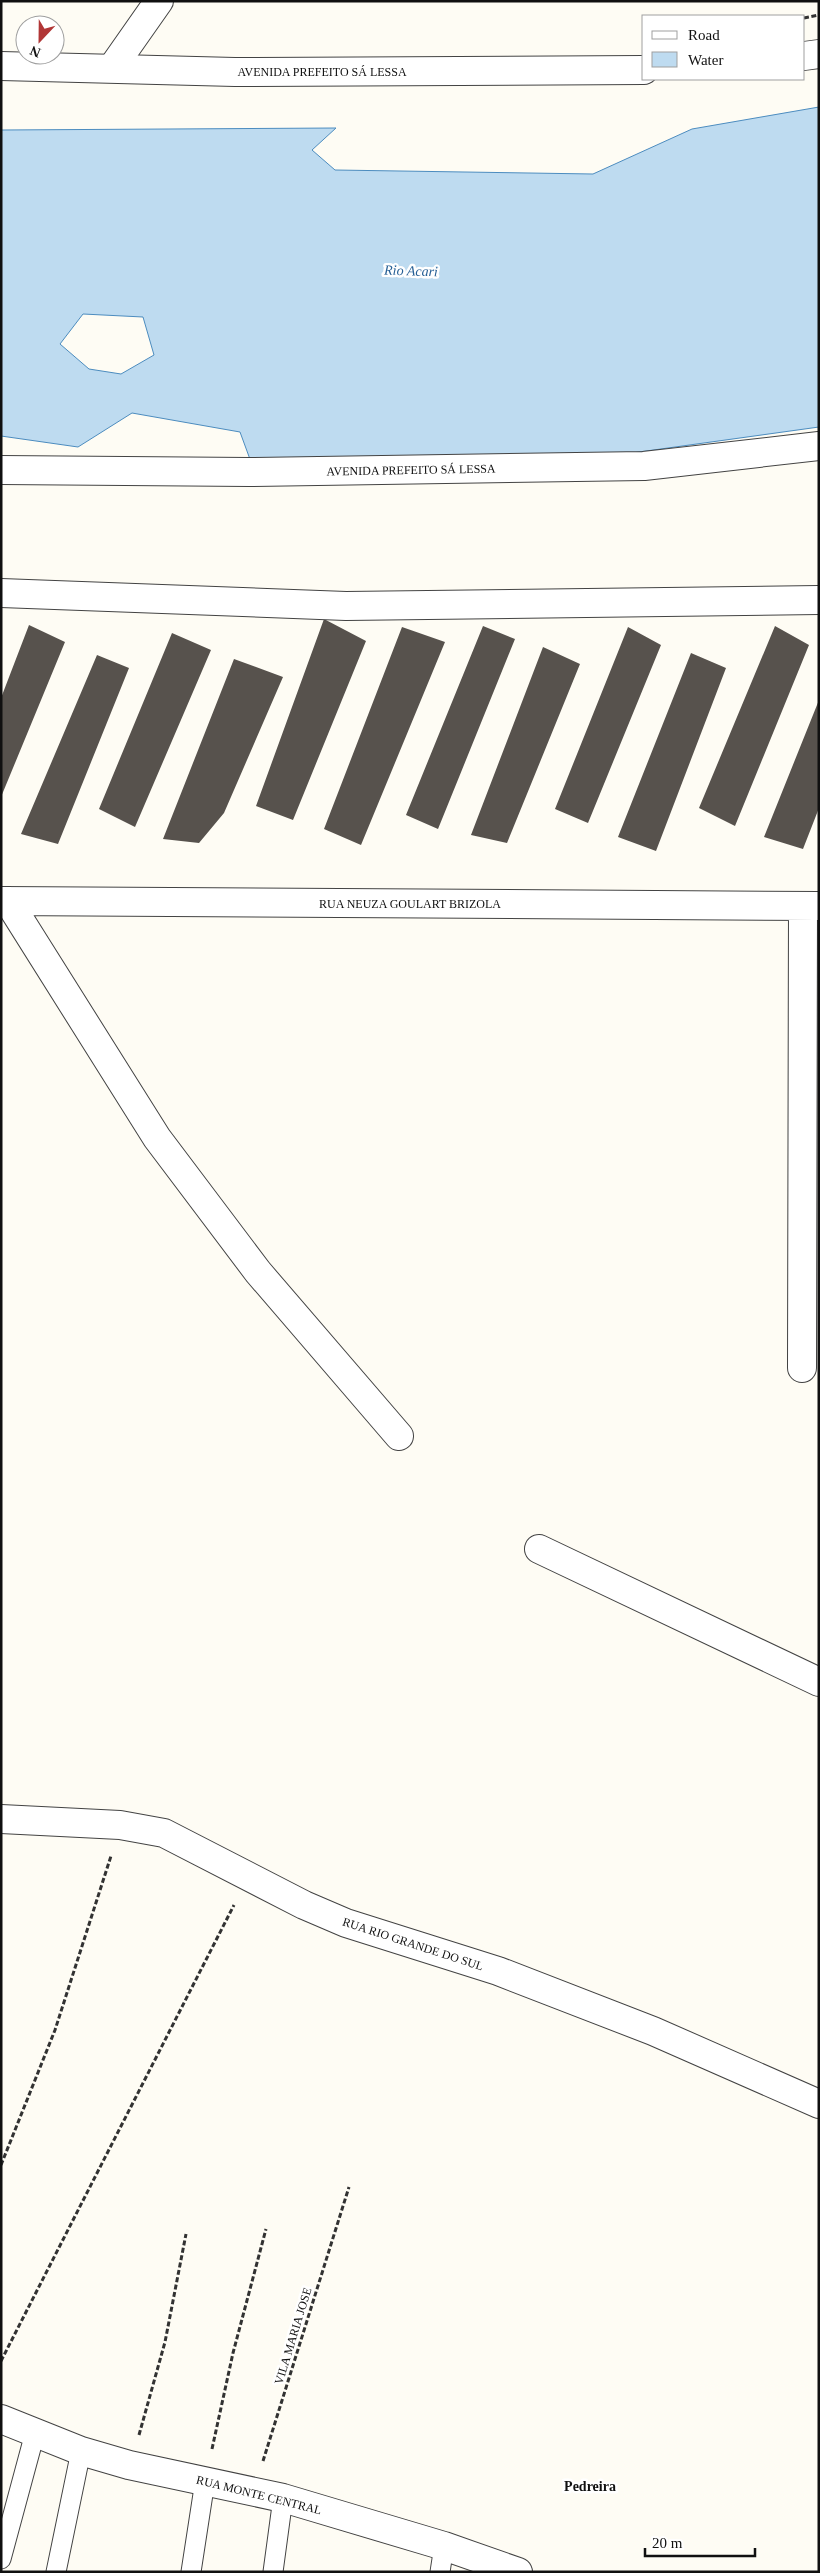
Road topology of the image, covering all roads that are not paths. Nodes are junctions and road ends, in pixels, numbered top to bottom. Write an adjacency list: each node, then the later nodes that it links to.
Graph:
1 (159, 1): 5 (street)
2 (819, 54): 3 (street)
3 (805, 56)
4 (1, 66): 5 (street, AVENIDA PREFEITO SÁ LESSA)
5 (112, 68): 6 (street, AVENIDA PREFEITO SÁ LESSA)
6 (642, 70)
7 (819, 446): 8 (street, AVENIDA PREFEITO SÁ LESSA)
8 (1, 470)
9 (1, 593): 10 (street)
10 (819, 600)
11 (5, 901): 12 (street, RUA NEUZA GOULART BRIZOLA); 14 (street)
12 (811, 906): 13 (street)
13 (802, 1368)
14 (399, 1436)
15 (539, 1549): 16 (street)
16 (819, 1682)
17 (1, 1819): 18 (street, RUA RIO GRANDE DO SUL)
18 (819, 2104)
19 (1, 2419): 20 (street, RUA MONTE CENTRAL)
20 (36, 2433): 21 (street, RUA MONTE CENTRAL); 24 (lane)
21 (81, 2451): 22 (street, RUA MONTE CENTRAL); 26 (lane)
22 (205, 2481): 23 (street, RUA MONTE CENTRAL); 27 (lane)
23 (283, 2498): 25 (street, RUA MONTE CENTRAL); 28 (lane)
24 (1, 2559)
25 (442, 2559): 29 (street, RUA MONTE CENTRAL)
26 (56, 2572)
27 (191, 2572)
28 (273, 2572)
29 (518, 2572)

